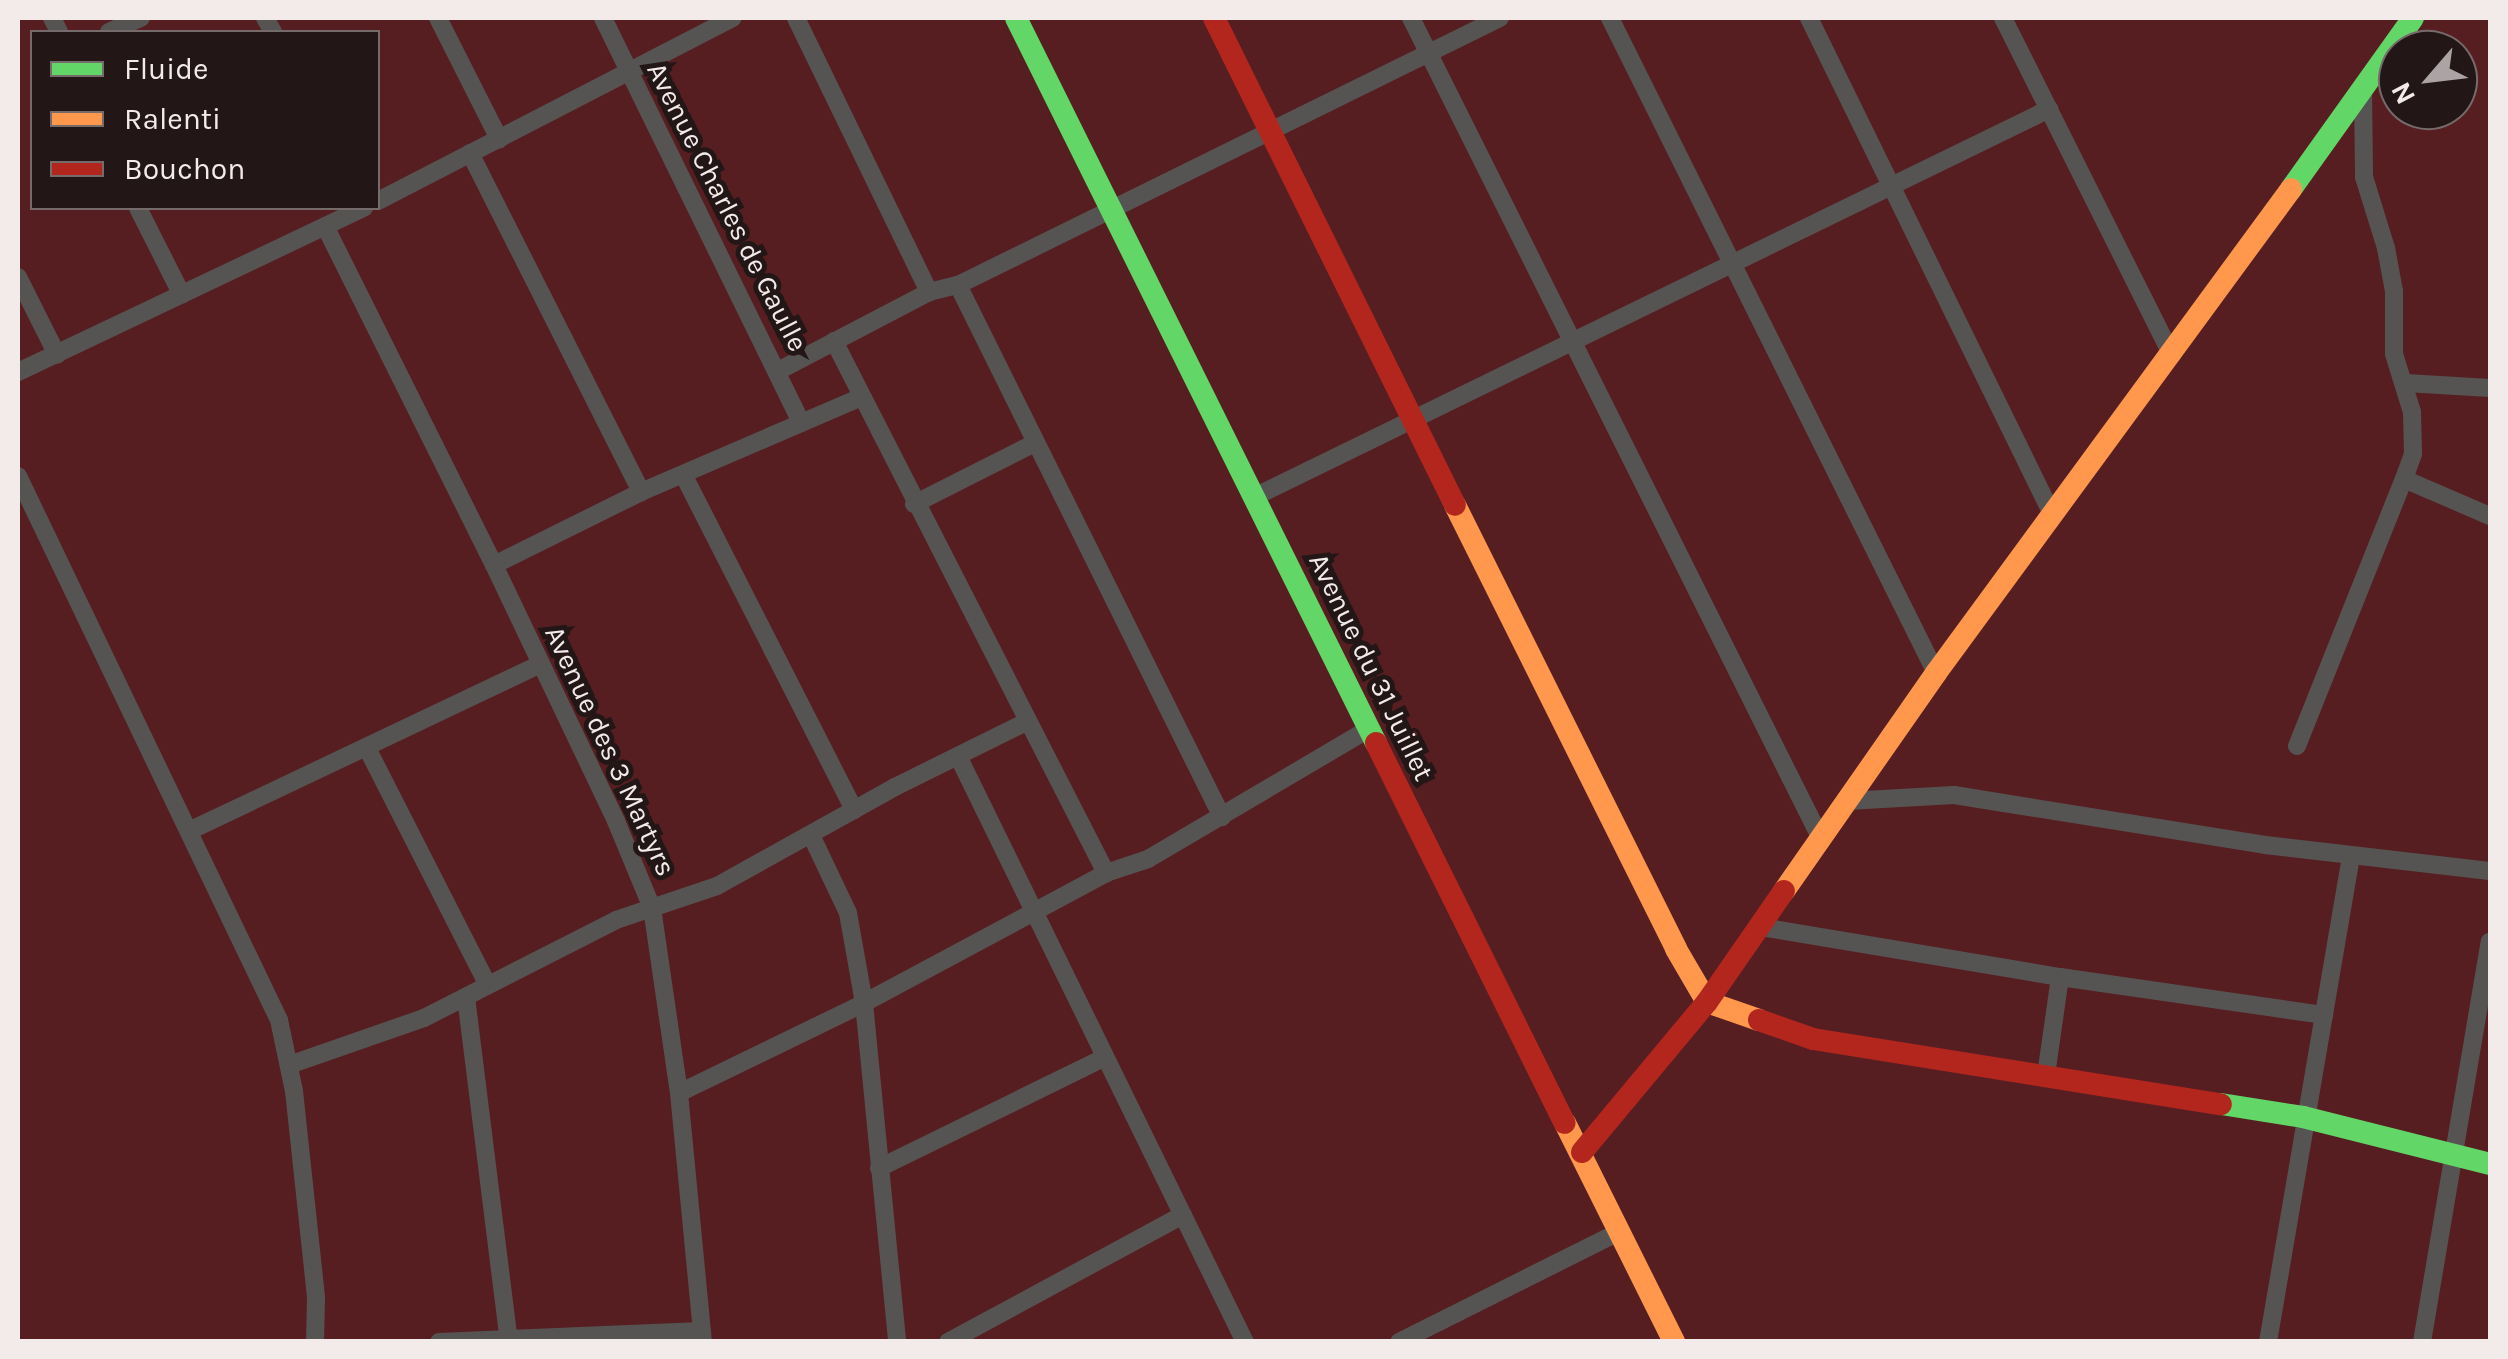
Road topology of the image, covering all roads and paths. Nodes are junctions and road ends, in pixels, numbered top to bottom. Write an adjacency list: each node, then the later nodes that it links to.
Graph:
1 (140, 18): 14 (street)
2 (438, 18): 20 (street)
3 (603, 18): 16 (street, Avenue Charles de Gaulle)
4 (733, 18): 16 (street)
5 (796, 18): 31 (street)
6 (1016, 18): 24 (street, Avenue du 31 Juillet)
7 (1214, 18): 19 (street)
8 (1411, 18): 15 (street)
9 (1500, 18): 15 (street)
10 (1610, 18): 28 (street)
11 (1809, 18): 22 (street)
12 (2002, 18): 18 (street)
13 (2408, 20): 17 (street)
14 (113, 30)
15 (1429, 54): 19 (street); 34 (street)
16 (627, 70): 20 (street); 38 (street, Avenue Charles de Gaulle)
17 (2363, 91): 36 (street); 39 (street)
18 (2048, 109): 22 (street); 36 (street)
19 (1270, 134): 24 (street); 42 (street)
20 (499, 139): 21 (street)
21 (470, 153): 23 (street); 48 (street)
22 (1891, 186): 28 (street); 51 (street)
23 (380, 200)
24 (1112, 207): 30 (street); 49 (street, Avenue du 31 Juillet)
25 (139, 210): 32 (street)
26 (360, 210): 27 (street)
27 (325, 226): 32 (street); 53 (street, Avenue des 3 Martyrs)
28 (1733, 264): 34 (street); 55 (street)
29 (18, 277): 35 (street)
30 (958, 285): 31 (street); 44 (street)
31 (930, 292): 33 (street)
32 (182, 295): 35 (street)
33 (834, 342): 38 (street); 41 (street)
34 (1570, 344): 42 (street); 66 (street)
35 (57, 355): 37 (street)
36 (2172, 355): 51 (street)
37 (18, 372)
38 (778, 372): 43 (street, Avenue Charles de Gaulle)
39 (2406, 383): 40 (street); 47 (street)
40 (2490, 388)
41 (859, 398): 43 (street); 50 (street)
42 (1415, 418): 49 (street); 77 (street)
43 (800, 421): 46 (street)
44 (1034, 443): 50 (street); 63 (street)
45 (18, 476): 64 (street)
46 (684, 476): 48 (street); 62 (street)
47 (2404, 479): 52 (street); 58 (street)
48 (642, 492): 53 (street)
49 (1254, 497): 57 (street, Avenue du 31 Juillet)
50 (914, 504): 56 (street)
51 (2052, 514): 55 (street)
52 (2490, 516)
53 (494, 565): 54 (street, Avenue des 3 Martyrs)
54 (540, 664): 59 (street); 70 (street, Avenue des 3 Martyrs)
55 (1936, 672): 61 (street)
56 (1026, 722): 60 (street); 69 (street)
57 (1367, 730): 63 (street); 86 (street, Avenue du 31 Juillet)
58 (2296, 746)
59 (367, 748): 64 (street); 75 (street)
60 (958, 756): 62 (street); 71 (street)
61 (1847, 800): 66 (street); 67 (street)
62 (854, 810): 65 (street)
63 (1222, 817): 69 (street)
64 (189, 831): 82 (street)
65 (811, 835): 70 (street); 78 (street)
66 (1820, 838): 72 (street)
67 (2351, 856): 68 (street); 80 (street)
68 (2490, 871)
69 (1106, 873): 71 (street)
70 (652, 908): 75 (street); 84 (street, Avenue des 3 Martyrs)
71 (1033, 914): 78 (street); 81 (street)
72 (1761, 928): 74 (street); 77 (street)
73 (2490, 942): 79 (street)
74 (2060, 977): 80 (street); 83 (street)
75 (488, 985): 76 (street)
76 (466, 997): 82 (street); 92 (street)
77 (1707, 1002): 83 (street); 86 (street)
78 (864, 1003): 84 (street); 89 (street)
79 (2486, 1013): 87 (street)
80 (2324, 1015): 85 (street)
81 (1104, 1058): 89 (street); 90 (street)
82 (289, 1065): 94 (street)
83 (2046, 1075): 85 (street)
84 (680, 1093): 93 (street, Avenue des 3 Martyrs)
85 (2303, 1117): 87 (street); 101 (street)
86 (1582, 1152): 91 (street, Avenue du 31 Juillet)
87 (2457, 1158): 88 (street); 102 (street)
88 (2490, 1164)
89 (879, 1168): 96 (street)
90 (1182, 1215): 97 (street); 98 (street)
91 (1621, 1232): 99 (street); 100 (street, Avenue du 31 Juillet)
92 (508, 1336): 93 (street); 95 (street)
93 (702, 1336)
94 (315, 1342)
95 (439, 1342)
96 (898, 1342)
97 (948, 1342)
98 (1245, 1342)
99 (1399, 1342)
100 (1674, 1342)
101 (2268, 1342)
102 (2422, 1342)

